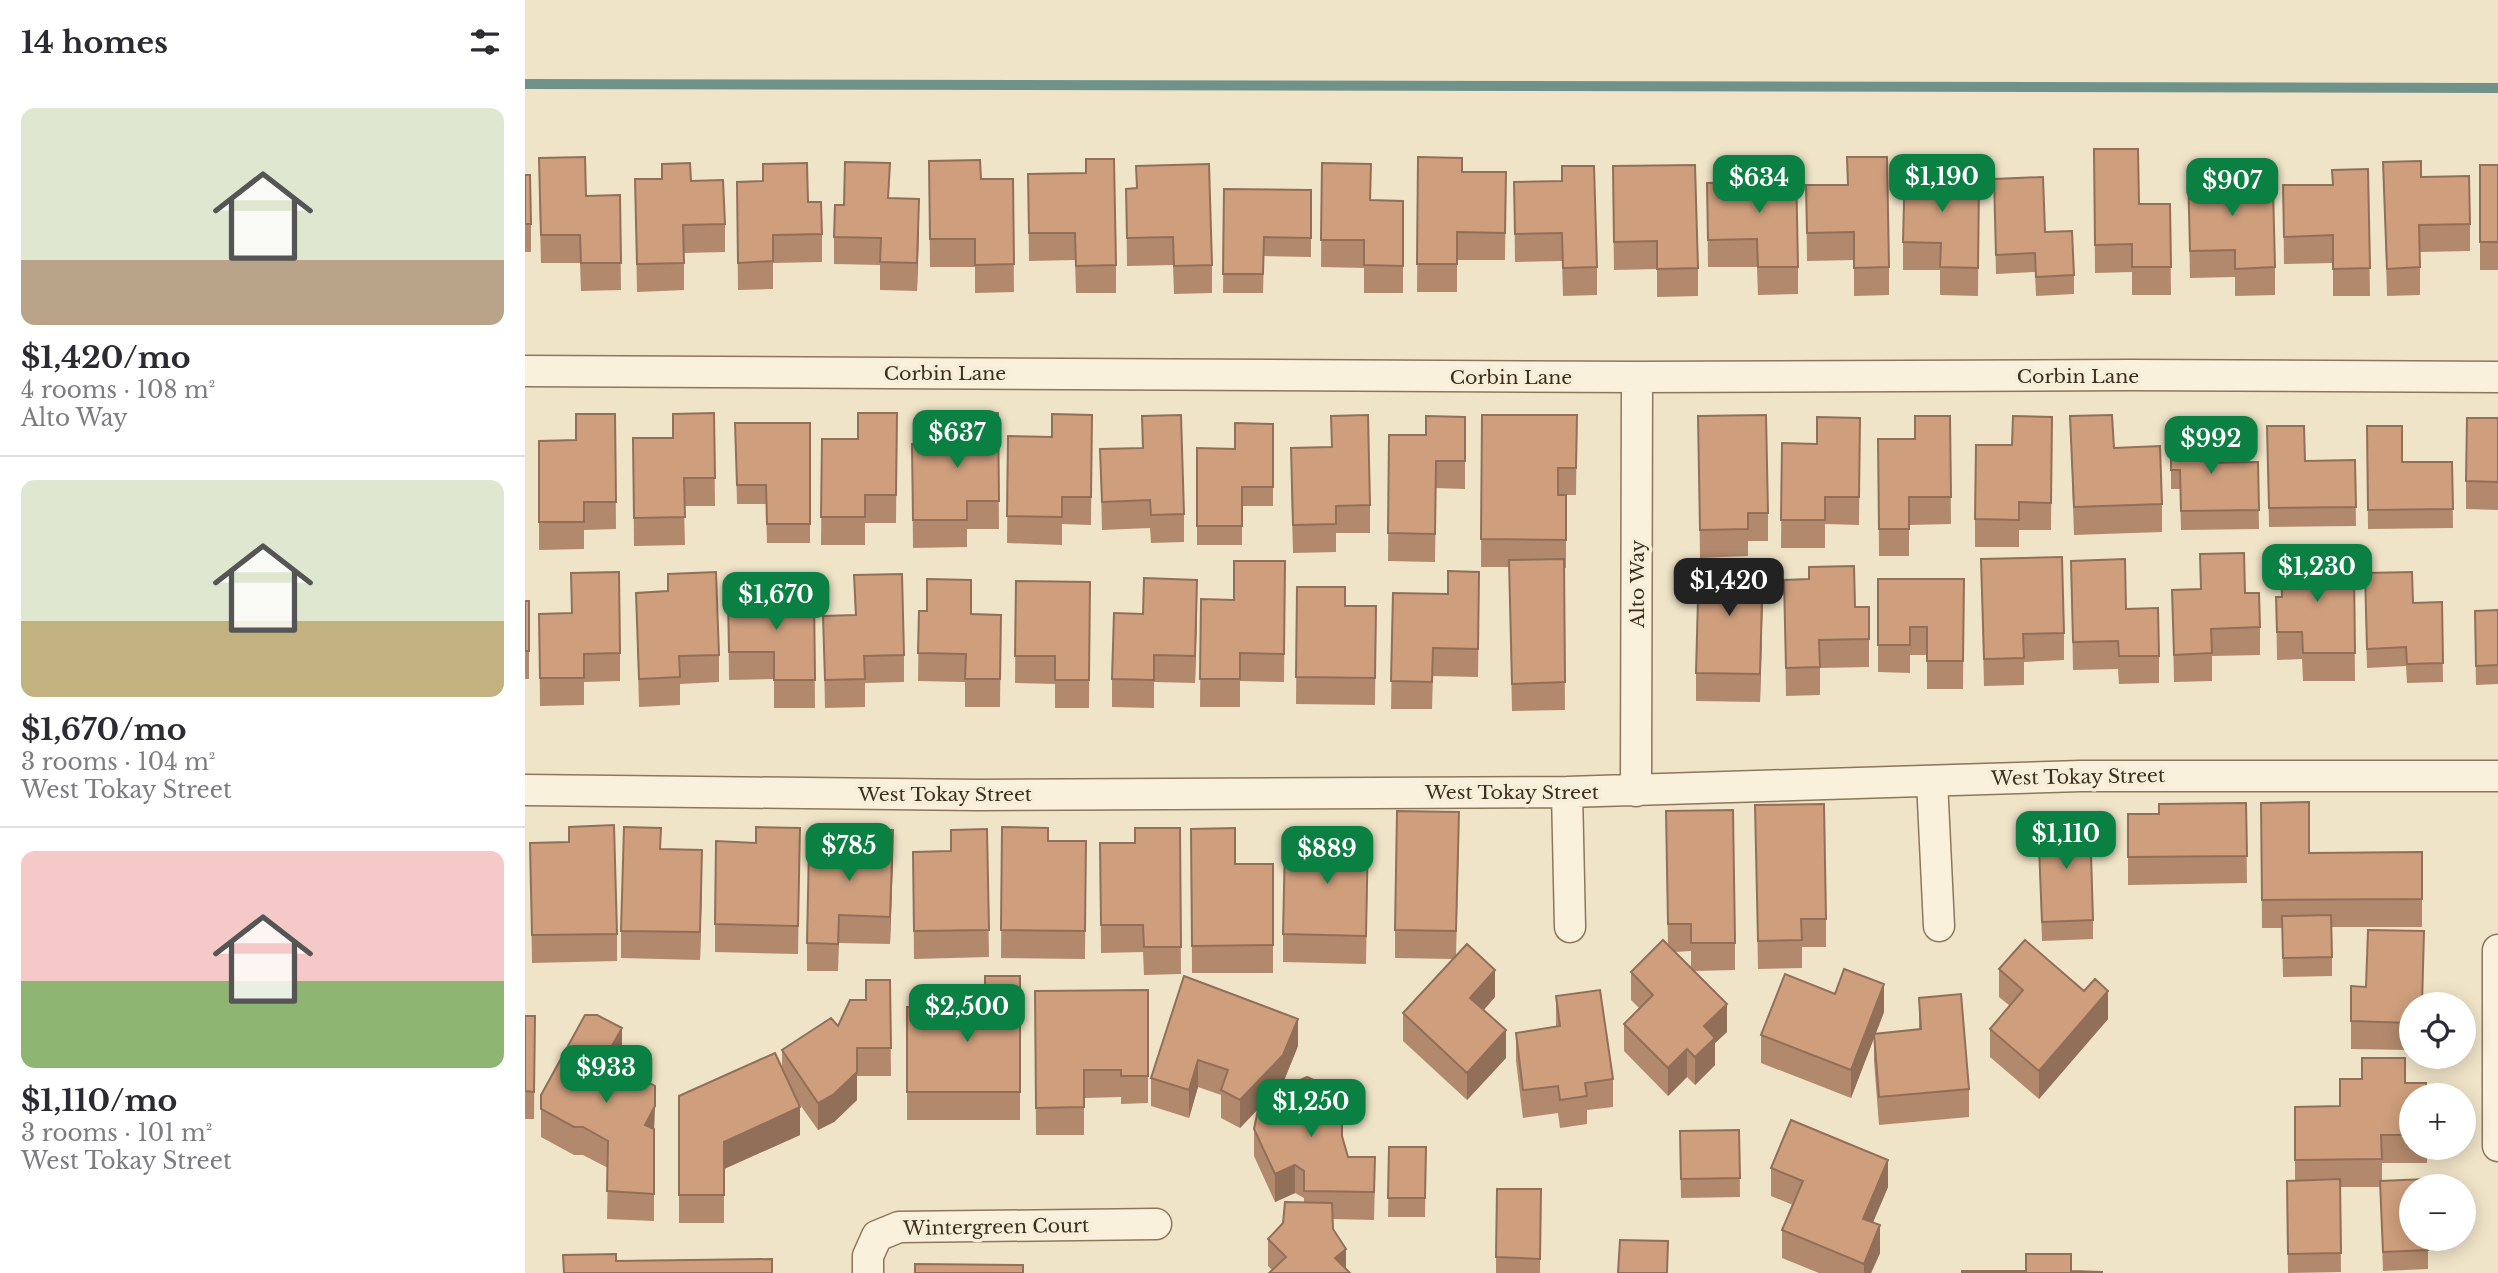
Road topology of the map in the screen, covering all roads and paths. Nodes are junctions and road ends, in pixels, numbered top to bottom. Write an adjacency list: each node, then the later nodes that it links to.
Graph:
1 (525, 371): 2 (street, Corbin Lane)
2 (1637, 377): 3 (street, Corbin Lane); 7 (street, Alto Way)
3 (2498, 377)
4 (2498, 776): 5 (street, West Tokay Street)
5 (1932, 781): 7 (street, West Tokay Street); 9 (street)
6 (525, 790): 8 (street, West Tokay Street)
7 (1636, 791): 8 (street, West Tokay Street)
8 (1567, 792): 10 (street)
9 (1939, 926)
10 (1570, 927)
11 (2498, 950): 12 (street)
12 (2498, 1146)
13 (1156, 1224): 14 (street, Wintergreen Court)
14 (868, 1273)

